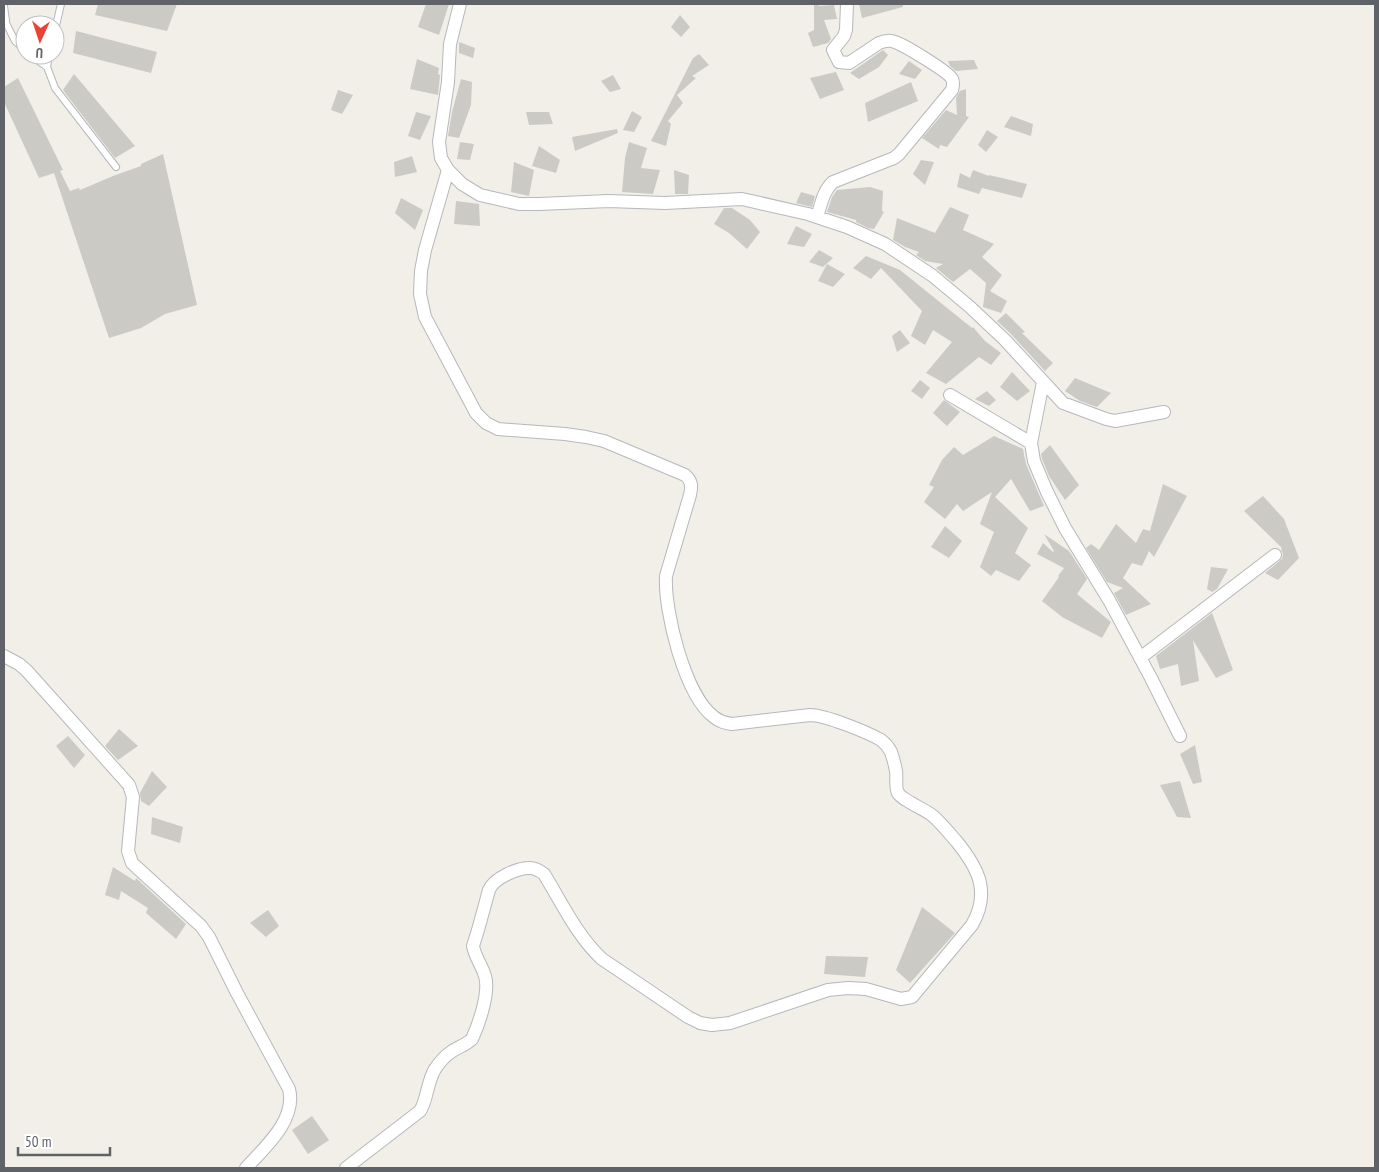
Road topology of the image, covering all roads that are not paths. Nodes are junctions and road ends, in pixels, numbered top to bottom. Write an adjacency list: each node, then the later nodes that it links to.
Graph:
1 (460, 4): 9 (street)
2 (847, 4): 10 (street)
3 (4, 6): 4 (lane)
4 (5, 20): 5 (lane)
5 (15, 41)
6 (43, 65): 7 (lane)
7 (46, 67): 8 (lane)
8 (116, 166)
9 (448, 170): 10 (street); 20 (street)
10 (817, 217): 11 (street)
11 (1043, 382): 13 (street); 14 (street)
12 (950, 395): 14 (street)
13 (1164, 412)
14 (1031, 443): 17 (street)
15 (1275, 555): 17 (street)
16 (4, 656): 19 (street)
17 (1140, 658): 18 (street)
18 (1180, 736)
19 (246, 1168)
20 (346, 1168)

